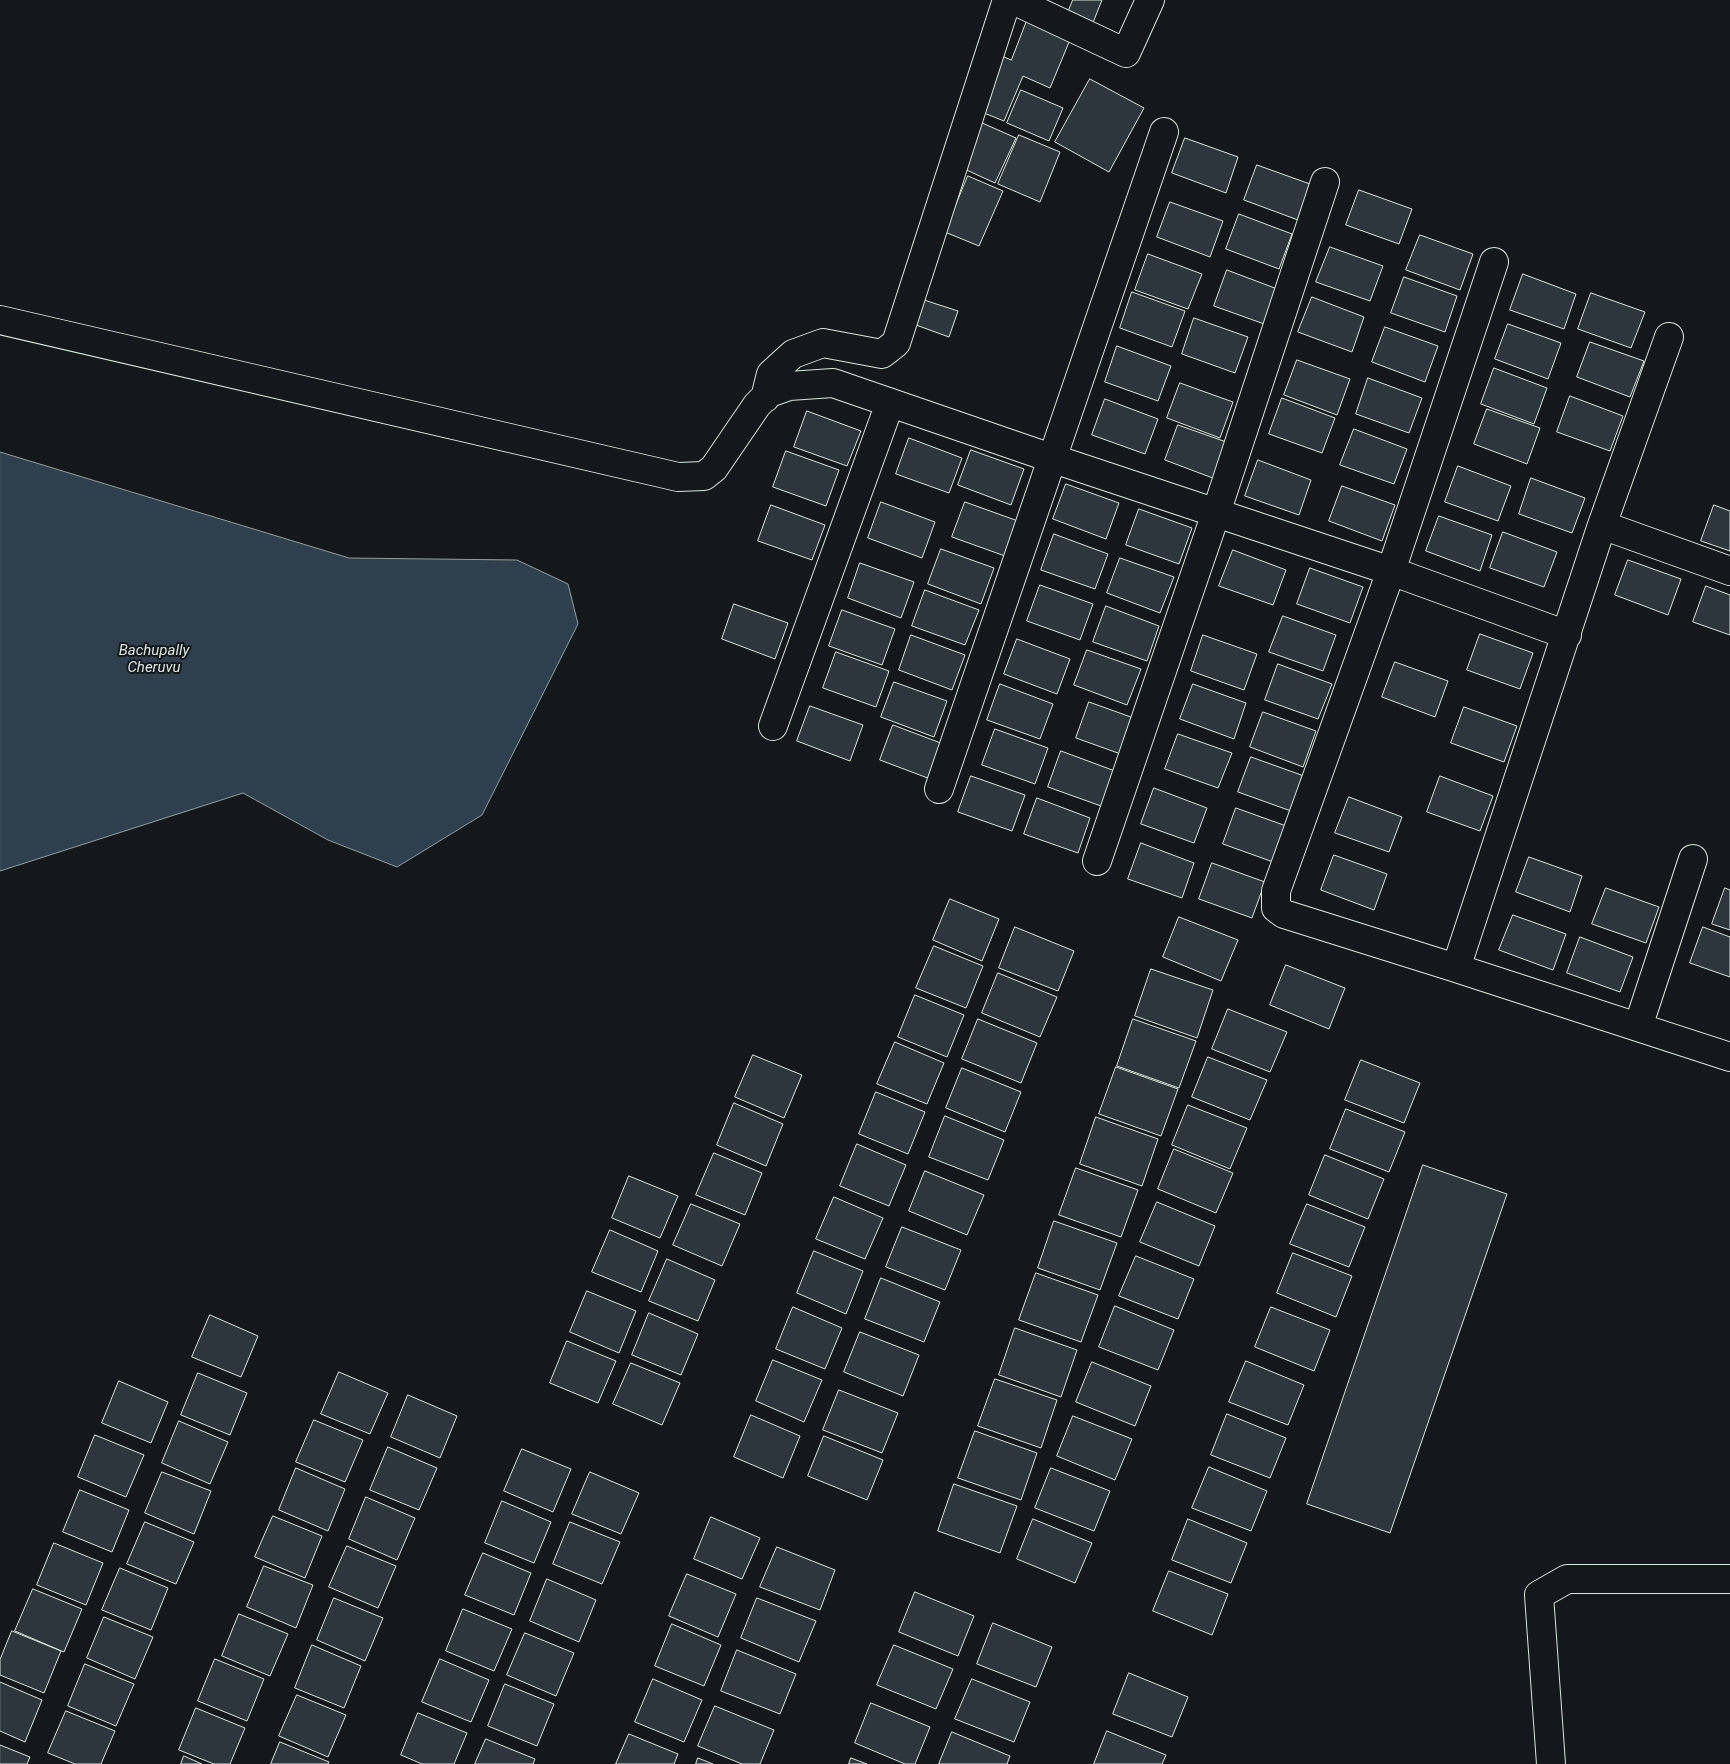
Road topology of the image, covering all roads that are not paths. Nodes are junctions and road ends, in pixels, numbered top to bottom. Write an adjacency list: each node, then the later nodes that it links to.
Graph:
1 (1007, 0): 9 (street)
2 (1013, 0): 3 (street)
3 (1150, 0)
4 (1164, 132): 11 (street)
5 (1324, 182): 12 (street)
6 (1494, 262): 14 (street)
7 (0, 320): 9 (street)
8 (1669, 337): 13 (street)
9 (765, 398): 10 (street)
10 (890, 402): 11 (street); 17 (street)
11 (1051, 458): 12 (street); 18 (street)
12 (1216, 513): 14 (street); 20 (street)
13 (1602, 525): 15 (street); 16 (street)
14 (1391, 571): 16 (street); 21 (street)
15 (1730, 571)
16 (1567, 634): 21 (street)
17 (773, 726)
18 (939, 789)
19 (1693, 859): 22 (street)
20 (1097, 860)
21 (1456, 968): 22 (street)
22 (1638, 1027): 23 (street)
23 (1730, 1057)
24 (1730, 1579): 25 (street)
25 (1550, 1764)

